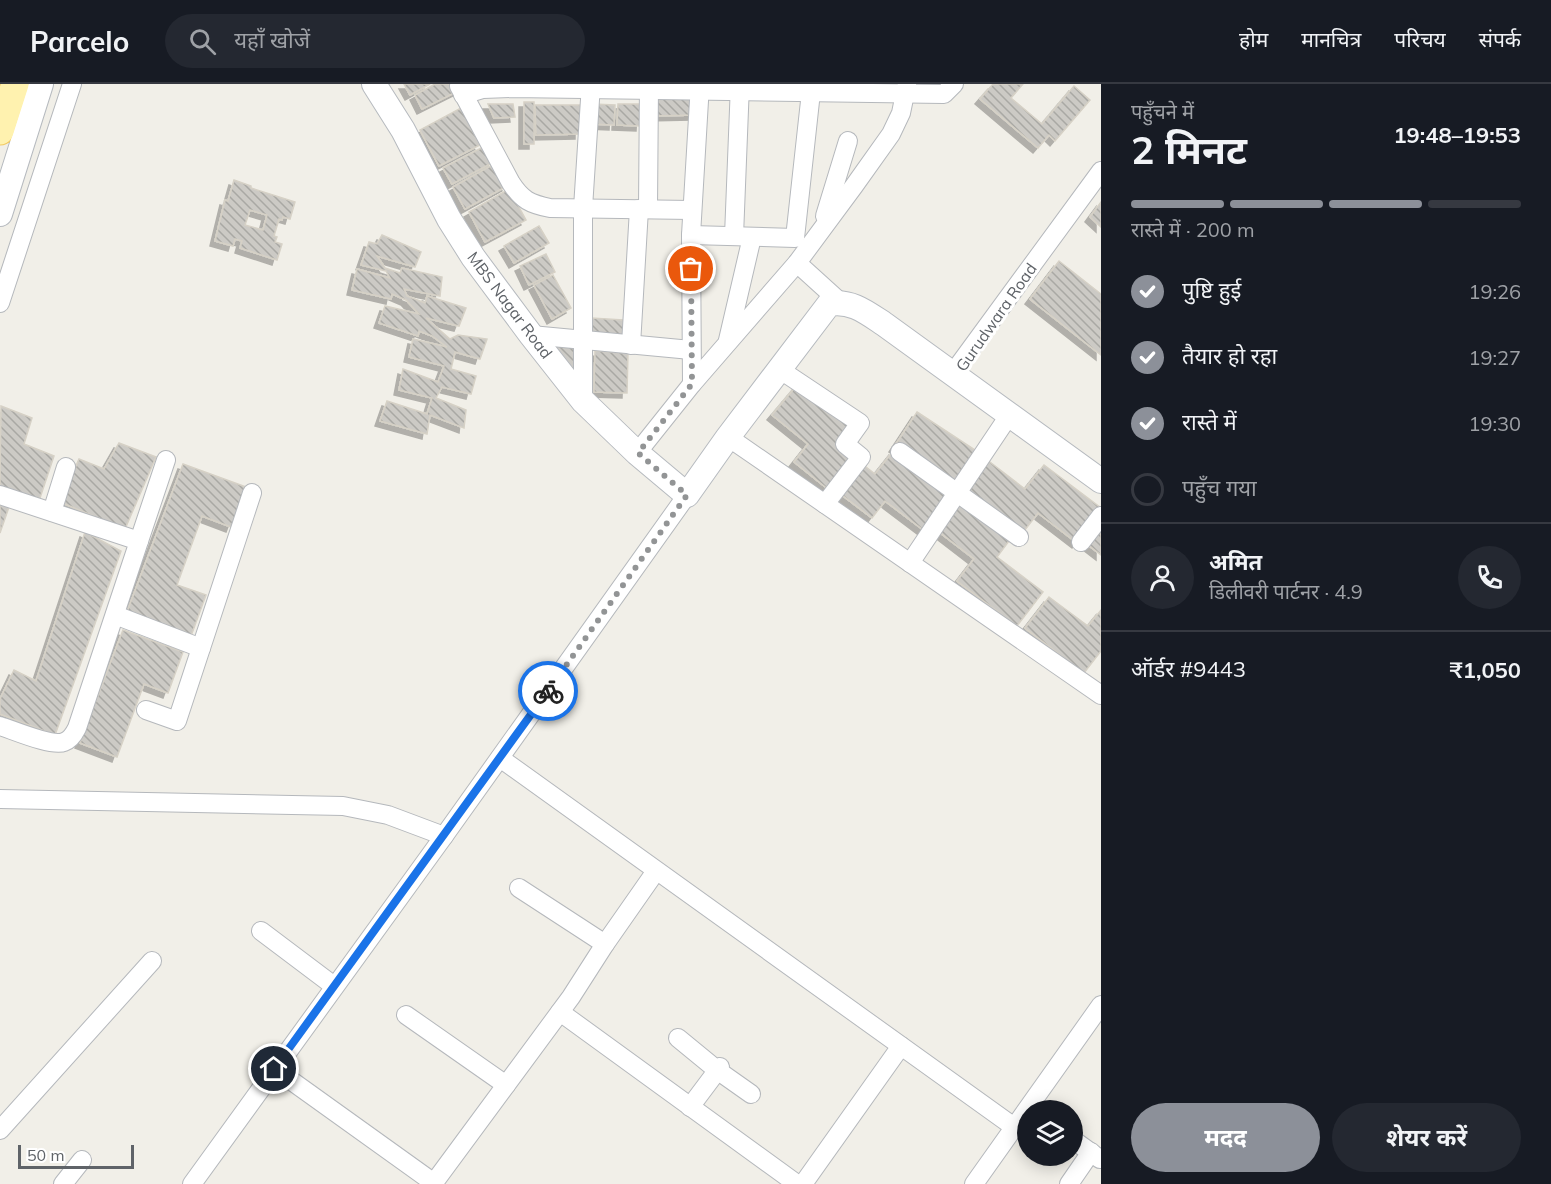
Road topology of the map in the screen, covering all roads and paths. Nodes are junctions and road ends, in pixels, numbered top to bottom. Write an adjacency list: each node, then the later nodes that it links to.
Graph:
1 (15, 84): 15 (main road)
2 (41, 84): 21 (street)
3 (72, 84): 27 (street)
4 (374, 84): 28 (street, MBS Nagar Road)
5 (954, 84): 12 (street)
6 (590, 86): 7 (street); 13 (street); 18 (street)
7 (650, 87): 8 (street); 19 (street)
8 (700, 87): 9 (street); 20 (street)
9 (740, 87): 10 (street); 24 (street)
10 (764, 88): 14 (street)
11 (848, 88): 12 (street); 14 (street)
12 (907, 88): 22 (street)
13 (461, 89): 18 (street)
14 (799, 89): 24 (street)
15 (0, 131)
16 (848, 141): 22 (street)
17 (1100, 174): 34 (street, Gurudwara Road)
18 (583, 208): 19 (street); 29 (street)
19 (644, 209): 20 (street); 31 (street)
20 (692, 210): 23 (street)
21 (0, 214)
22 (819, 232): 25 (street)
23 (691, 235): 24 (street); 32 (street)
24 (743, 236): 30 (street)
25 (797, 262): 26 (street); 30 (street)
26 (840, 302): 33 (street); 34 (street)
27 (0, 303)
28 (531, 335): 29 (street); 36 (street, MBS Nagar Road)
29 (583, 341): 31 (street); 36 (street)
30 (728, 342): 35 (street)
31 (631, 345): 32 (street)
32 (691, 350): 35 (street)
33 (779, 369): 38 (street); 48 (street)
34 (954, 373): 37 (street, Gurudwara Road)
35 (692, 384): 40 (street)
36 (583, 401): 40 (street, MBS Nagar Road)
37 (1010, 414): 43 (street, Gurudwara Road); 45 (street)
38 (728, 437): 47 (street); 48 (street)
39 (900, 452): 45 (street)
40 (638, 453): 47 (street, MBS Nagar Road)
41 (166, 460): 52 (street)
42 (66, 467): 49 (street)
43 (1101, 481)
44 (252, 493): 56 (street)
45 (957, 493): 51 (street); 54 (street)
46 (0, 495): 49 (street)
47 (687, 495): 60 (street)
48 (825, 504): 54 (street)
49 (52, 512): 52 (street)
50 (1101, 516): 53 (street)
51 (1019, 537)
52 (139, 541): 55 (street)
53 (1081, 542)
54 (910, 563): 57 (street)
55 (115, 615): 56 (street); 59 (street)
56 (201, 648): 58 (street)
57 (1101, 695)
58 (146, 710)
59 (0, 726)
60 (500, 758): 62 (street); 63 (street)
61 (0, 799): 62 (street)
62 (444, 836): 68 (street)
63 (656, 871): 66 (street); 73 (street)
64 (519, 888): 66 (street)
65 (261, 931): 68 (street)
66 (605, 944): 70 (street)
67 (152, 961): 83 (street)
68 (334, 986): 75 (street)
69 (1101, 1005): 79 (street)
70 (560, 1012): 77 (street); 80 (street)
71 (406, 1016): 77 (street)
72 (678, 1038): 76 (street)
73 (901, 1047): 82 (street); 92 (street)
74 (651, 1067): 80 (street)
75 (274, 1069): 88 (street); 90 (street)
76 (718, 1069): 78 (street); 80 (street)
77 (506, 1085): 88 (street)
78 (752, 1094)
79 (1036, 1100)
80 (693, 1102): 84 (street); 91 (street)
81 (1017, 1123): 82 (street)
82 (1014, 1127): 93 (street)
83 (0, 1130)
84 (736, 1130)
85 (1083, 1147): 86 (street)
86 (1096, 1156): 94 (street)
87 (82, 1160): 89 (street)
88 (433, 1183)
89 (63, 1184)
90 (192, 1184)
91 (797, 1184)
92 (803, 1184)
93 (974, 1184)
94 (1069, 1184)

